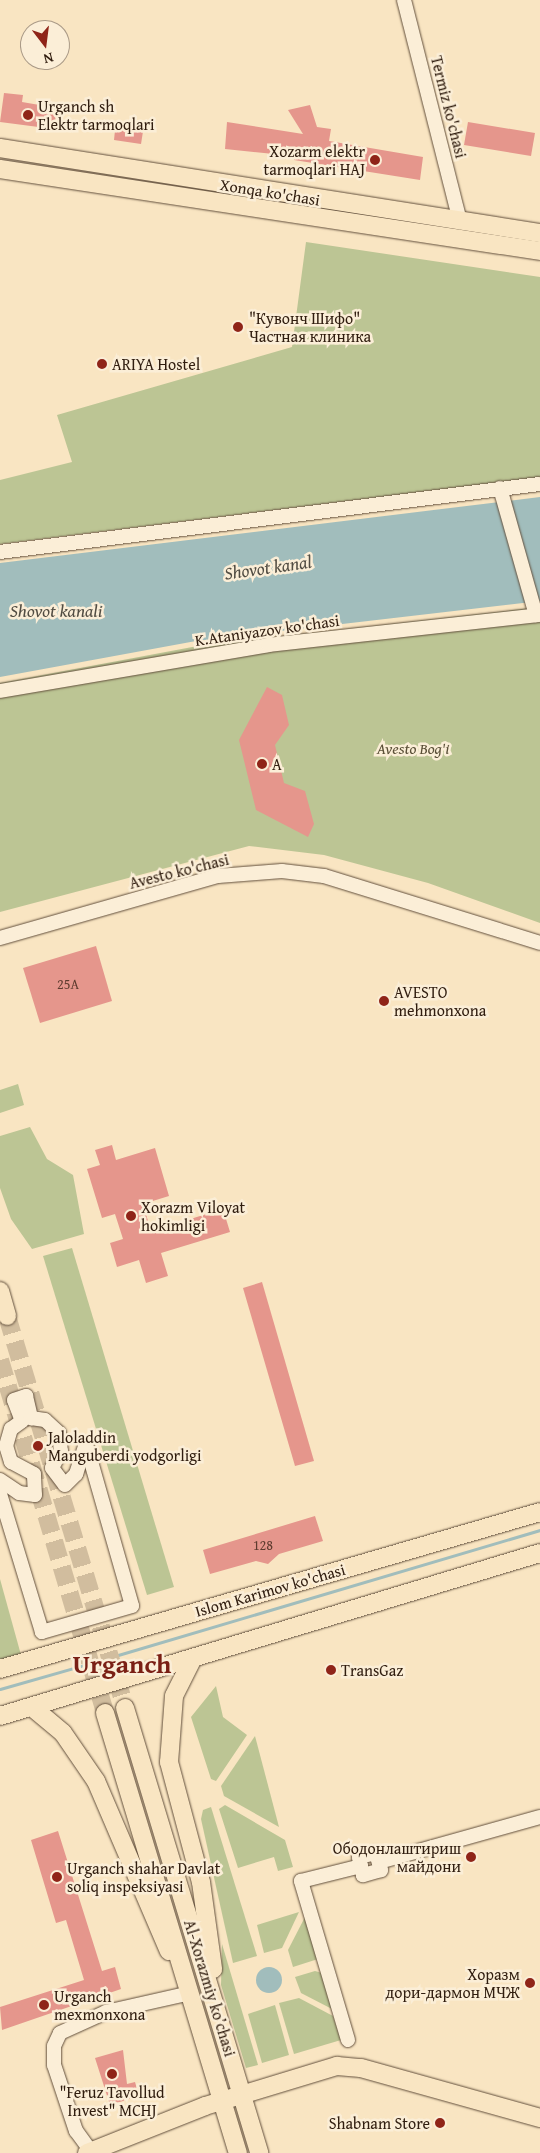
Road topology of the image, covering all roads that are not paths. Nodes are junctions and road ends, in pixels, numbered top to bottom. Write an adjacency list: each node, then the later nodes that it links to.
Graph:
1 (404, 0): 6 (street, Termiz ko'chasi)
2 (0, 148): 4 (main road, Xonqa ko'chasi)
3 (0, 169): 5 (main road, Xonqa ko'chasi)
4 (267, 192): 5 (main road); 6 (main road, Xonqa ko'chasi)
5 (264, 210): 8 (main road, Xonqa ko'chasi)
6 (460, 222): 7 (main road, Xonqa ko'chasi)
7 (540, 233)
8 (540, 251)
9 (540, 484): 10 (street)
10 (500, 488): 11 (street); 12 (street)
11 (0, 552)
12 (538, 615): 13 (street, K.Ataniyazov ko'chasi)
13 (0, 691)
14 (0, 938): 15 (street, Avesto ko'chasi)
15 (540, 943)
16 (0, 1291): 17 (main road)
17 (7, 1316)
18 (0, 1480): 19 (street)
19 (0, 1494)
20 (540, 1512): 23 (main road, Islom Karimov ko'chasi)
21 (540, 1553): 22 (main road)
22 (193, 1658): 24 (main road); 30 (main road)
23 (0, 1669)
24 (32, 1707): 27 (main road); 29 (main road)
25 (125, 1708): 30 (main road, Al-Xorazmiy ko’chasi)
26 (105, 1713): 29 (main road, Al-Xorazmiy ko’chasi)
27 (4, 1715)
28 (540, 1817): 31 (street)
29 (190, 1993): 33 (main road, Al-Xorazmiy ko’chasi); 35 (street)
30 (219, 2019): 32 (main road, Al-Xorazmiy ko’chasi)
31 (348, 2040)
32 (242, 2096): 33 (main road); 34 (main road); 37 (main road, Al-Xorazmiy ko’chasi)
33 (222, 2101): 35 (main road); 36 (main road, Al-Xorazmiy ko’chasi)
34 (540, 2118)
35 (88, 2151)
36 (238, 2153)
37 (259, 2153)

